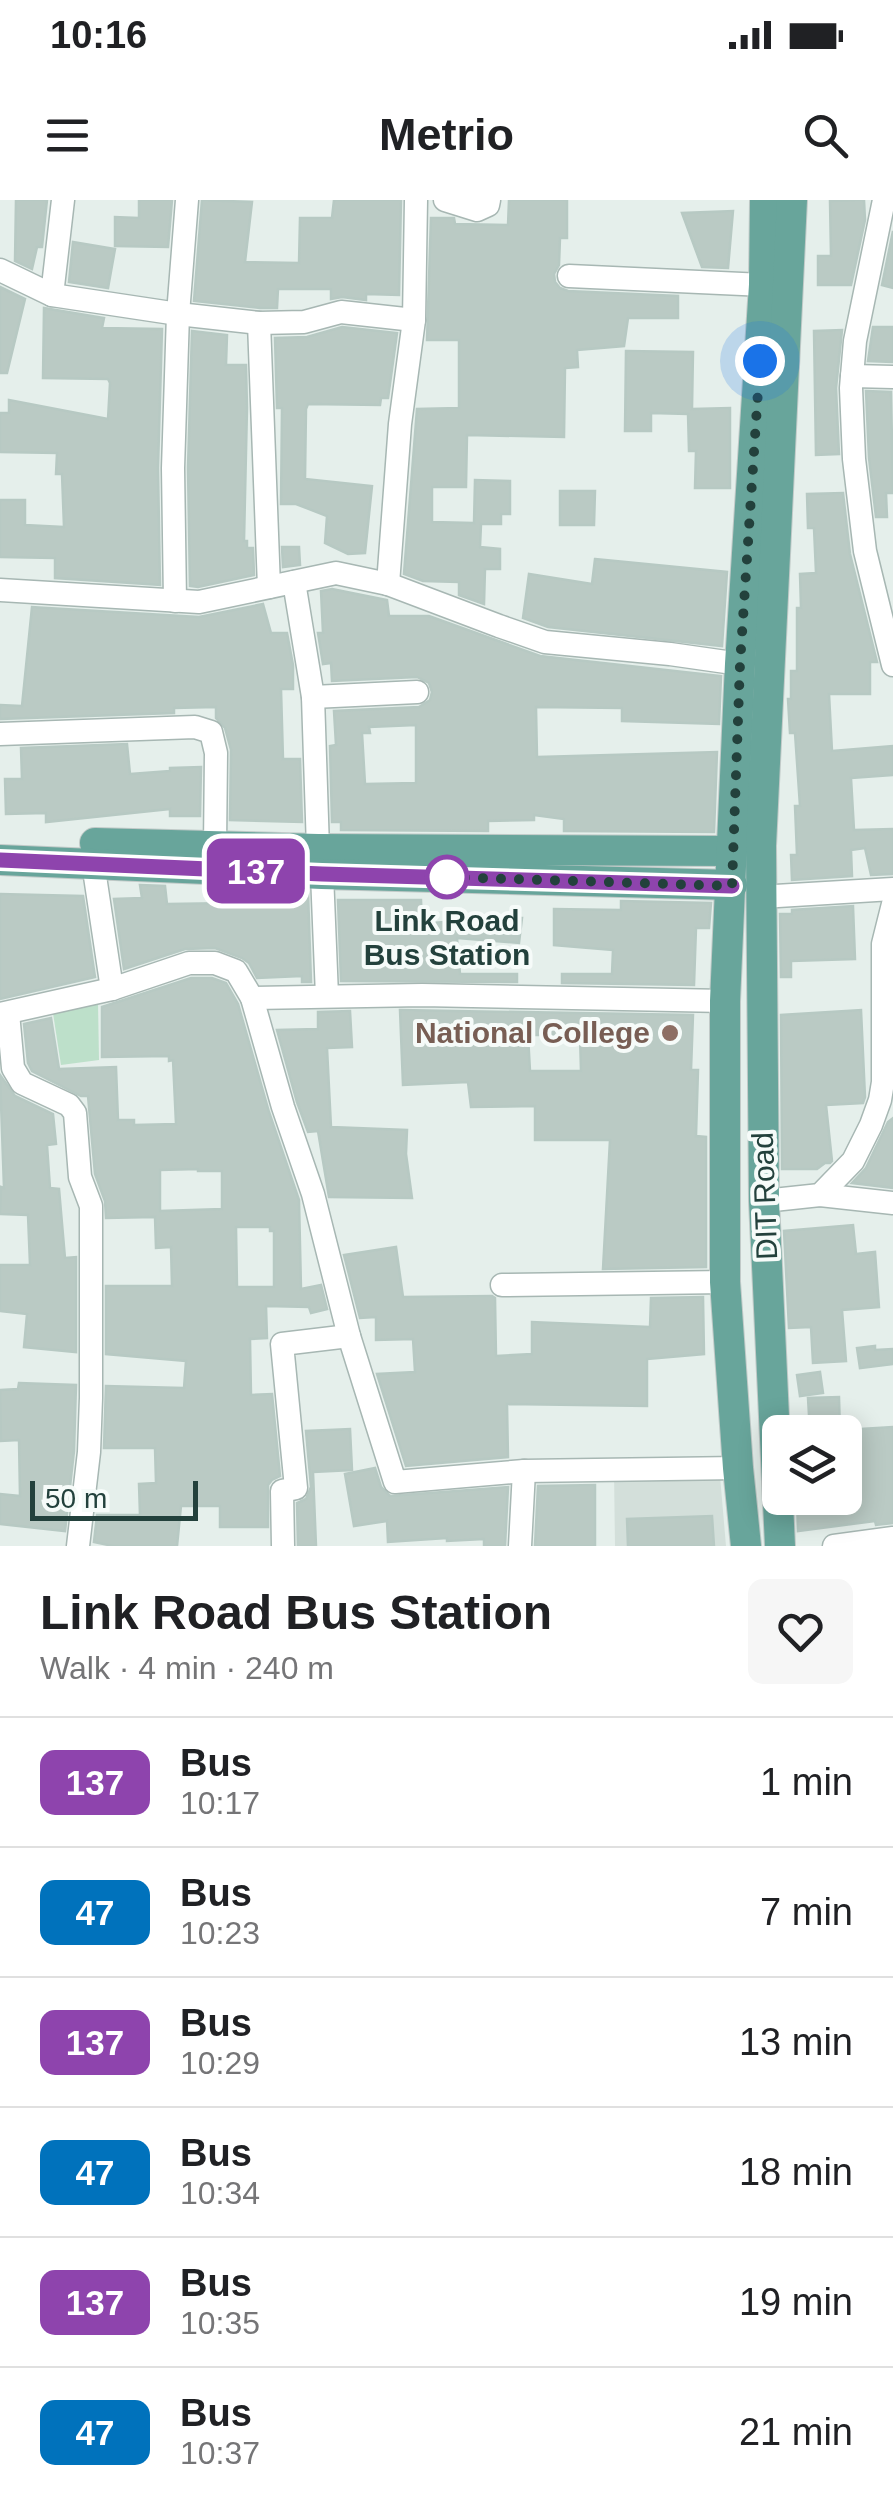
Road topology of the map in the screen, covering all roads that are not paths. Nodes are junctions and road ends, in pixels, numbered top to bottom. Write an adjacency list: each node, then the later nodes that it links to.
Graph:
1 (63, 200): 12 (street)
2 (187, 200): 13 (street)
3 (416, 200): 14 (street)
4 (445, 200): 5 (street)
5 (489, 200)
6 (765, 200): 11 (main road)
7 (792, 200): 30 (main road)
8 (884, 200): 16 (street)
9 (0, 270): 12 (street)
10 (569, 276): 11 (street)
11 (764, 285): 23 (main road)
12 (52, 296): 13 (street)
13 (178, 314): 15 (street); 22 (street)
14 (414, 320): 15 (street); 19 (street)
15 (259, 323): 20 (street)
16 (852, 376): 17 (street); 24 (street)
17 (893, 376)
18 (294, 582): 19 (street); 20 (street); 26 (street)
19 (388, 584): 23 (street)
20 (269, 587): 22 (street)
21 (0, 590): 22 (street)
22 (175, 601)
23 (740, 664): 30 (main road)
24 (893, 665)
25 (417, 692): 26 (street)
26 (313, 697): 33 (street)
27 (0, 734): 29 (street)
28 (0, 839): 29 (main road)
29 (215, 846): 33 (main road)
30 (746, 849): 33 (main road); 35 (main road, DIT Road)
31 (0, 860): 32 (main road)
32 (93, 862): 33 (main road); 37 (street)
33 (320, 862): 35 (main road); 38 (street)
34 (893, 889): 35 (street)
35 (746, 891): 40 (main road); 44 (main road, DIT Road)
36 (893, 904): 42 (street)
37 (112, 990): 39 (street); 41 (street)
38 (327, 996): 39 (street); 40 (street)
39 (252, 998): 48 (street)
40 (725, 1001): 43 (main road)
41 (4, 1013): 52 (street)
42 (820, 1195): 44 (street); 45 (street)
43 (724, 1196): 44 (main road); 46 (main road)
44 (764, 1197): 56 (main road, DIT Road)
45 (893, 1203)
46 (724, 1282): 47 (street); 49 (main road)
47 (502, 1285)
48 (349, 1336): 50 (street); 53 (street)
49 (738, 1468): 50 (street); 55 (main road)
50 (524, 1470): 54 (street)
51 (893, 1538): 57 (street)
52 (78, 1546)
53 (283, 1546)
54 (520, 1546)
55 (746, 1546)
56 (780, 1546)
57 (834, 1546)

